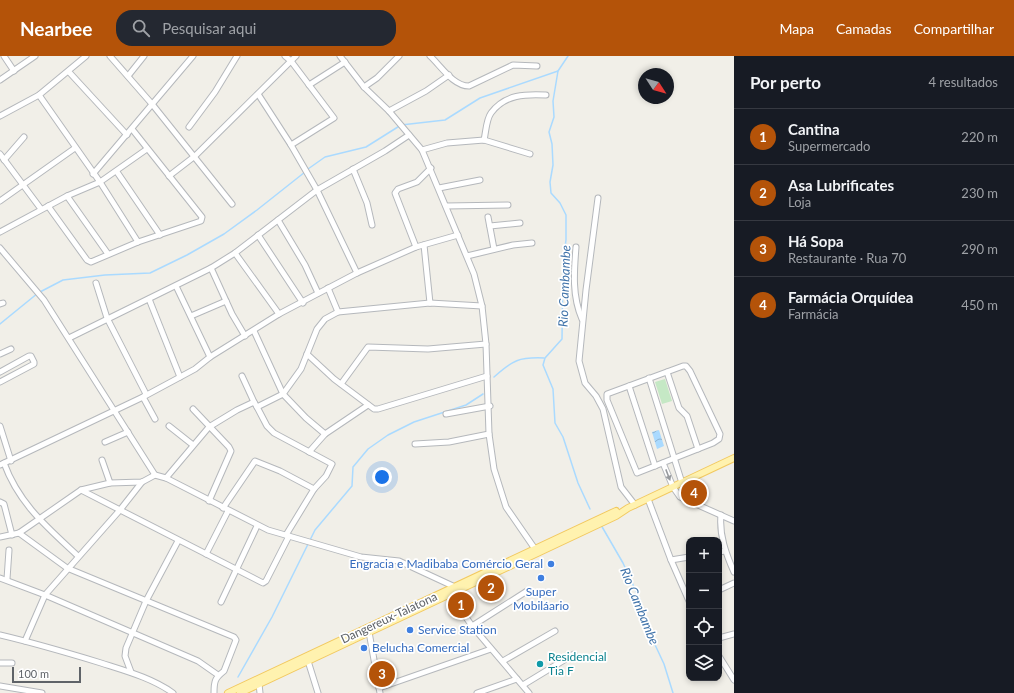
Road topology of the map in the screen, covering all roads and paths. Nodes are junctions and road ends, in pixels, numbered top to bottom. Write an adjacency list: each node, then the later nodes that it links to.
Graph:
1 (4, 56): 16 (street)
2 (36, 56): 16 (street)
3 (86, 56): 17 (street)
4 (110, 56): 19 (street)
5 (144, 56): 19 (street)
6 (193, 56): 26 (street)
7 (237, 56): 29 (street)
8 (285, 56): 13 (street)
9 (296, 56): 13 (street)
10 (340, 56): 14 (street)
11 (399, 56): 22 (street)
12 (430, 56): 18 (street)
13 (291, 61): 21 (street); 23 (street)
14 (345, 62): 21 (street); 22 (street)
15 (536, 66): 18 (street)
16 (14, 71): 20 (street)
17 (69, 72): 24 (street); 31 (street)
18 (449, 75): 27 (street)
19 (128, 76): 26 (street)
20 (0, 80)
21 (309, 85): 35 (street)
22 (364, 88): 27 (street)
23 (258, 94): 35 (street); 41 (street)
24 (39, 95): 28 (street); 36 (street)
25 (546, 95): 34 (street)
26 (152, 104): 30 (street); 41 (street)
27 (389, 111): 32 (street)
28 (0, 116)
29 (189, 127)
30 (132, 129): 31 (street); 37 (street)
31 (127, 135): 46 (street)
32 (409, 135): 38 (street); 44 (street)
33 (24, 137): 42 (street)
34 (484, 140): 38 (street); 40 (street)
35 (291, 145): 52 (street)
36 (75, 148): 46 (street); 50 (street)
37 (147, 149): 45 (street); 47 (street)
38 (422, 150): 43 (street)
39 (0, 154): 42 (street)
40 (530, 154)
41 (195, 156): 47 (street); 56 (street)
42 (4, 160): 50 (street)
43 (431, 168): 51 (street); 73 (street)
44 (353, 169): 52 (street); 64 (street)
45 (117, 172): 49 (street); 67 (street)
46 (93, 174): 49 (street)
47 (169, 176): 67 (street)
48 (480, 180): 51 (street)
49 (100, 182): 53 (street); 70 (street)
50 (24, 185): 55 (street); 60 (street)
51 (439, 188): 59 (street)
52 (317, 190): 62 (street); 81 (street)
53 (67, 196): 58 (street); 78 (street)
54 (598, 198): 95 (street)
55 (0, 201)
56 (232, 204)
57 (508, 205): 59 (street)
58 (48, 206): 60 (street); 78 (street)
59 (446, 206): 69 (street)
60 (41, 209): 66 (street)
61 (488, 217): 65 (street)
62 (278, 220): 68 (street); 85 (street)
63 (520, 223): 65 (street)
64 (372, 225)
65 (490, 226): 76 (street)
66 (0, 232)
67 (160, 235): 70 (street)
68 (258, 235): 77 (street); 88 (street)
69 (458, 235): 72 (street); 79 (street)
70 (138, 242): 78 (street)
71 (532, 243): 76 (street)
72 (424, 245): 73 (street); 89 (street)
73 (416, 247): 81 (street)
74 (576, 247): 95 (street)
75 (0, 248): 98 (street)
76 (494, 249): 79 (street)
77 (235, 253): 80 (street); 92 (street)
78 (108, 254)
79 (467, 256): 90 (street)
80 (211, 268): 83 (street); 87 (street)
81 (357, 273): 84 (street)
82 (96, 283): 94 (street)
83 (176, 286): 86 (street); 93 (street)
84 (328, 288): 85 (street); 91 (street)
85 (318, 293): 88 (street)
86 (149, 299): 94 (street); 108 (street)
87 (226, 301): 93 (street); 97 (street)
88 (303, 303): 92 (street)
89 (430, 303): 90 (street); 91 (street)
90 (482, 306): 99 (street)
91 (338, 312): 102 (street)
92 (279, 314): 96 (street)
93 (190, 316): 103 (street)
94 (107, 318): 98 (street); 114 (street)
95 (583, 321): 151 (street)
96 (254, 331): 97 (street); 113 (street)
97 (245, 336): 103 (street)
98 (69, 338): 119 (street)
99 (486, 344): 107 (street); 111 (street)
100 (11, 349): 101 (street)
101 (0, 354)
102 (307, 354): 111 (street); 113 (street)
103 (210, 357): 108 (street)
104 (0, 372): 110 (street)
105 (667, 372): 109 (street); 131 (street); 131 (street)
106 (242, 376): 115 (street)
107 (487, 376): 116 (street); 117 (street)
108 (180, 377): 114 (street)
109 (649, 378): 112 (street); 133 (street)
110 (0, 382)
111 (341, 384): 116 (street)
112 (629, 386): 139 (street); 139 (street)
113 (283, 394): 115 (street); 126 (street)
114 (145, 396): 119 (street); 121 (street)
115 (256, 405): 124 (street); 132 (street)
116 (368, 405): 126 (street)
117 (490, 406): 120 (street); 127 (street)
118 (193, 409): 124 (street)
119 (114, 410): 125 (street); 136 (street)
120 (446, 414)
121 (155, 420)
122 (0, 426): 136 (street)
123 (169, 426): 130 (street)
124 (210, 427): 130 (street); 149 (street)
125 (128, 432): 128 (street); 140 (street)
126 (324, 434): 132 (street)
127 (489, 434): 129 (street); 165 (street)
128 (105, 442)
129 (415, 444)
130 (194, 445): 141 (street)
131 (698, 449): 133 (street)
132 (309, 452): 146 (street)
133 (673, 458): 137 (street); 144 (street)
134 (734, 458): 144 (main road, Dangereux-Talatona)
135 (102, 460): 143 (street)
136 (11, 461): 138 (street)
137 (663, 463): 139 (street); 145 (street, one-way to 145)
138 (2, 464): 156 (street)
139 (655, 466)
140 (155, 475): 141 (street); 142 (street)
141 (166, 478): 149 (street)
142 (142, 482): 143 (street); 153 (street)
143 (110, 483): 147 (street)
144 (682, 483): 145 (main road, Dangereux-Talatona)
145 (673, 487): 148 (main road, Dangereux-Talatona); 155 (street)
146 (314, 489): 152 (street); 162 (street)
147 (81, 490): 153 (street); 156 (street)
148 (648, 499): 151 (main road, Dangereux-Talatona); 172 (street)
149 (209, 501): 152 (street)
150 (0, 502): 161 (street)
151 (635, 505): 159 (main road, Dangereux-Talatona)
152 (223, 508): 154 (street)
153 (120, 510): 164 (street); 170 (street)
154 (228, 511): 158 (street); 169 (street)
155 (721, 515): 157 (street); 167 (street)
156 (38, 519): 160 (street); 170 (street)
157 (734, 521)
158 (257, 526): 162 (street); 174 (street)
159 (582, 530): 165 (main road, Dangereux-Talatona); 182 (main road, Dangereux-Talatona)
160 (18, 534): 161 (street); 173 (street)
161 (12, 535): 163 (street)
162 (287, 535): 174 (street); 179 (street)
163 (0, 537)
164 (178, 541): 169 (street); 185 (street)
165 (535, 549): 179 (main road, Dangereux-Talatona)
166 (9, 550): 177 (street)
167 (725, 551): 168 (street); 175 (street)
168 (722, 552)
169 (206, 554): 174 (street)
170 (78, 556): 173 (street)
171 (686, 558): 172 (street)
172 (671, 560): 183 (street)
173 (67, 568): 184 (street); 185 (street)
174 (236, 569): 186 (street)
175 (734, 572)
176 (0, 578): 177 (street)
177 (7, 579): 184 (street)
178 (734, 583): 180 (street)
179 (456, 587): 214 (main road, Dangereux-Talatona)
180 (722, 589)
181 (527, 591): 187 (street)
182 (450, 594): 187 (street); 189 (main road, Dangereux-Talatona)
183 (686, 594)
184 (44, 595): 190 (street); 194 (street)
185 (146, 601): 190 (street); 203 (street)
186 (221, 602)
187 (472, 626): 195 (street)
188 (555, 631): 198 (street)
189 (369, 632): 197 (main road, Dangereux-Talatona); 209 (street)
190 (133, 633): 202 (street); 203 (street)
191 (734, 634): 193 (street)
192 (0, 635): 194 (street)
193 (722, 637)
194 (25, 641): 202 (street)
195 (491, 649): 198 (street); 209 (street)
196 (574, 654): 207 (street)
197 (308, 661): 206 (main road, Dangereux-Talatona); 216 (street)
198 (502, 661): 204 (street)
199 (722, 661): 205 (street)
200 (0, 663): 201 (street)
201 (12, 663)
202 (130, 672): 212 (street)
203 (218, 675): 213 (street)
204 (517, 678): 207 (street); 217 (street)
205 (734, 680)
206 (259, 684): 210 (main road, Dangereux-Talatona); 215 (street)
207 (523, 685): 218 (street)
208 (0, 686): 211 (street)
209 (380, 690)
210 (243, 692)
211 (42, 693)
212 (172, 693)
213 (214, 693)
214 (228, 693)
215 (260, 693)
216 (318, 693)
217 (477, 693)
218 (529, 693)

